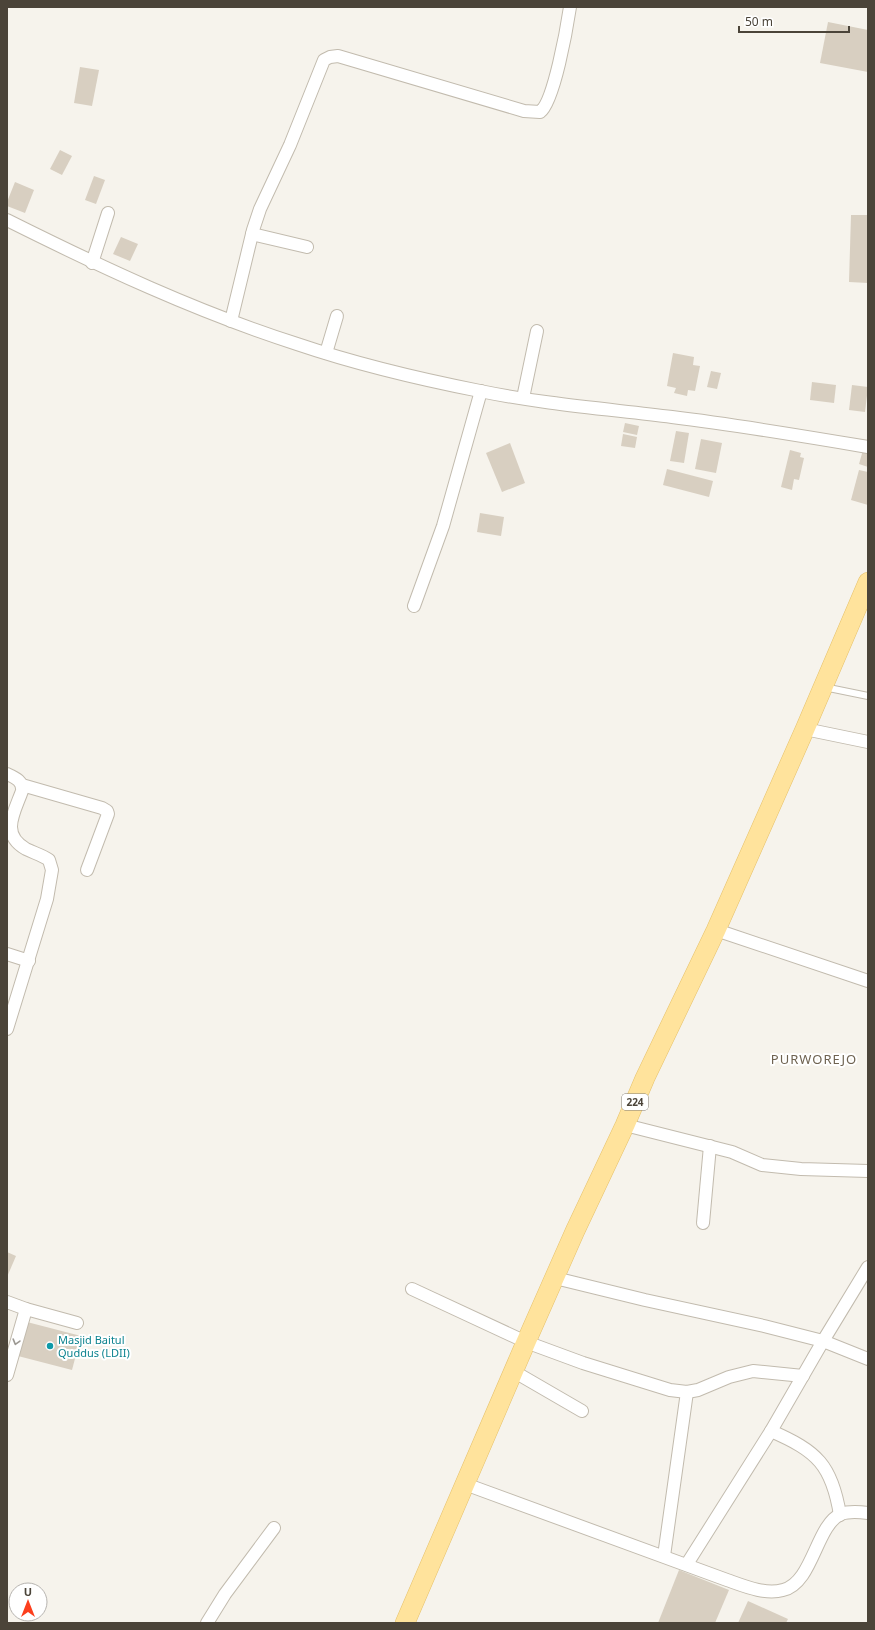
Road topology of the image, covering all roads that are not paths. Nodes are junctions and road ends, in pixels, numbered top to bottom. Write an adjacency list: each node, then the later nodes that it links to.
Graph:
1 (570, 7): 4 (street)
2 (108, 213): 6 (street)
3 (7, 220): 6 (street)
4 (252, 234): 5 (street); 8 (street)
5 (307, 247)
6 (92, 263): 8 (street)
7 (336, 316): 10 (street)
8 (231, 321): 10 (street)
9 (538, 331): 12 (street)
10 (326, 353): 11 (street)
11 (481, 391): 12 (street); 15 (street)
12 (523, 398): 13 (street)
13 (868, 447)
14 (868, 583): 16 (main road, 224)
15 (414, 606)
16 (823, 687): 17 (lane); 18 (main road, 224)
17 (868, 696)
18 (805, 729): 19 (street); 23 (main road, 224)
19 (868, 742)
20 (7, 774): 21 (street)
21 (22, 785): 22 (street); 25 (street)
22 (87, 870)
23 (716, 930): 26 (street); 28 (main road, 224)
24 (7, 954): 25 (street)
25 (29, 961): 27 (street)
26 (868, 981)
27 (7, 1029)
28 (625, 1125): 29 (street); 33 (main road, 224)
29 (710, 1146): 30 (street); 31 (street)
30 (868, 1171)
31 (703, 1223)
32 (868, 1267): 38 (street)
33 (555, 1278): 38 (street); 39 (main road, 224)
34 (412, 1289): 39 (street)
35 (7, 1302): 36 (street)
36 (26, 1309): 37 (street); 42 (street, one-way to 42)
37 (77, 1323)
38 (823, 1341): 40 (street); 43 (street)
39 (526, 1342): 41 (main road, 224); 44 (street)
40 (868, 1359)
41 (513, 1370): 45 (street); 47 (main road, 224)
42 (7, 1375)
43 (803, 1376): 44 (street); 46 (street)
44 (688, 1392): 51 (street)
45 (582, 1411)
46 (771, 1432): 48 (street); 52 (street)
47 (465, 1484): 51 (street); 54 (main road, 224)
48 (840, 1514): 49 (street); 52 (street)
49 (868, 1514)
50 (274, 1528): 53 (street)
51 (664, 1556): 52 (street)
52 (687, 1564)
53 (207, 1623)
54 (405, 1623)

